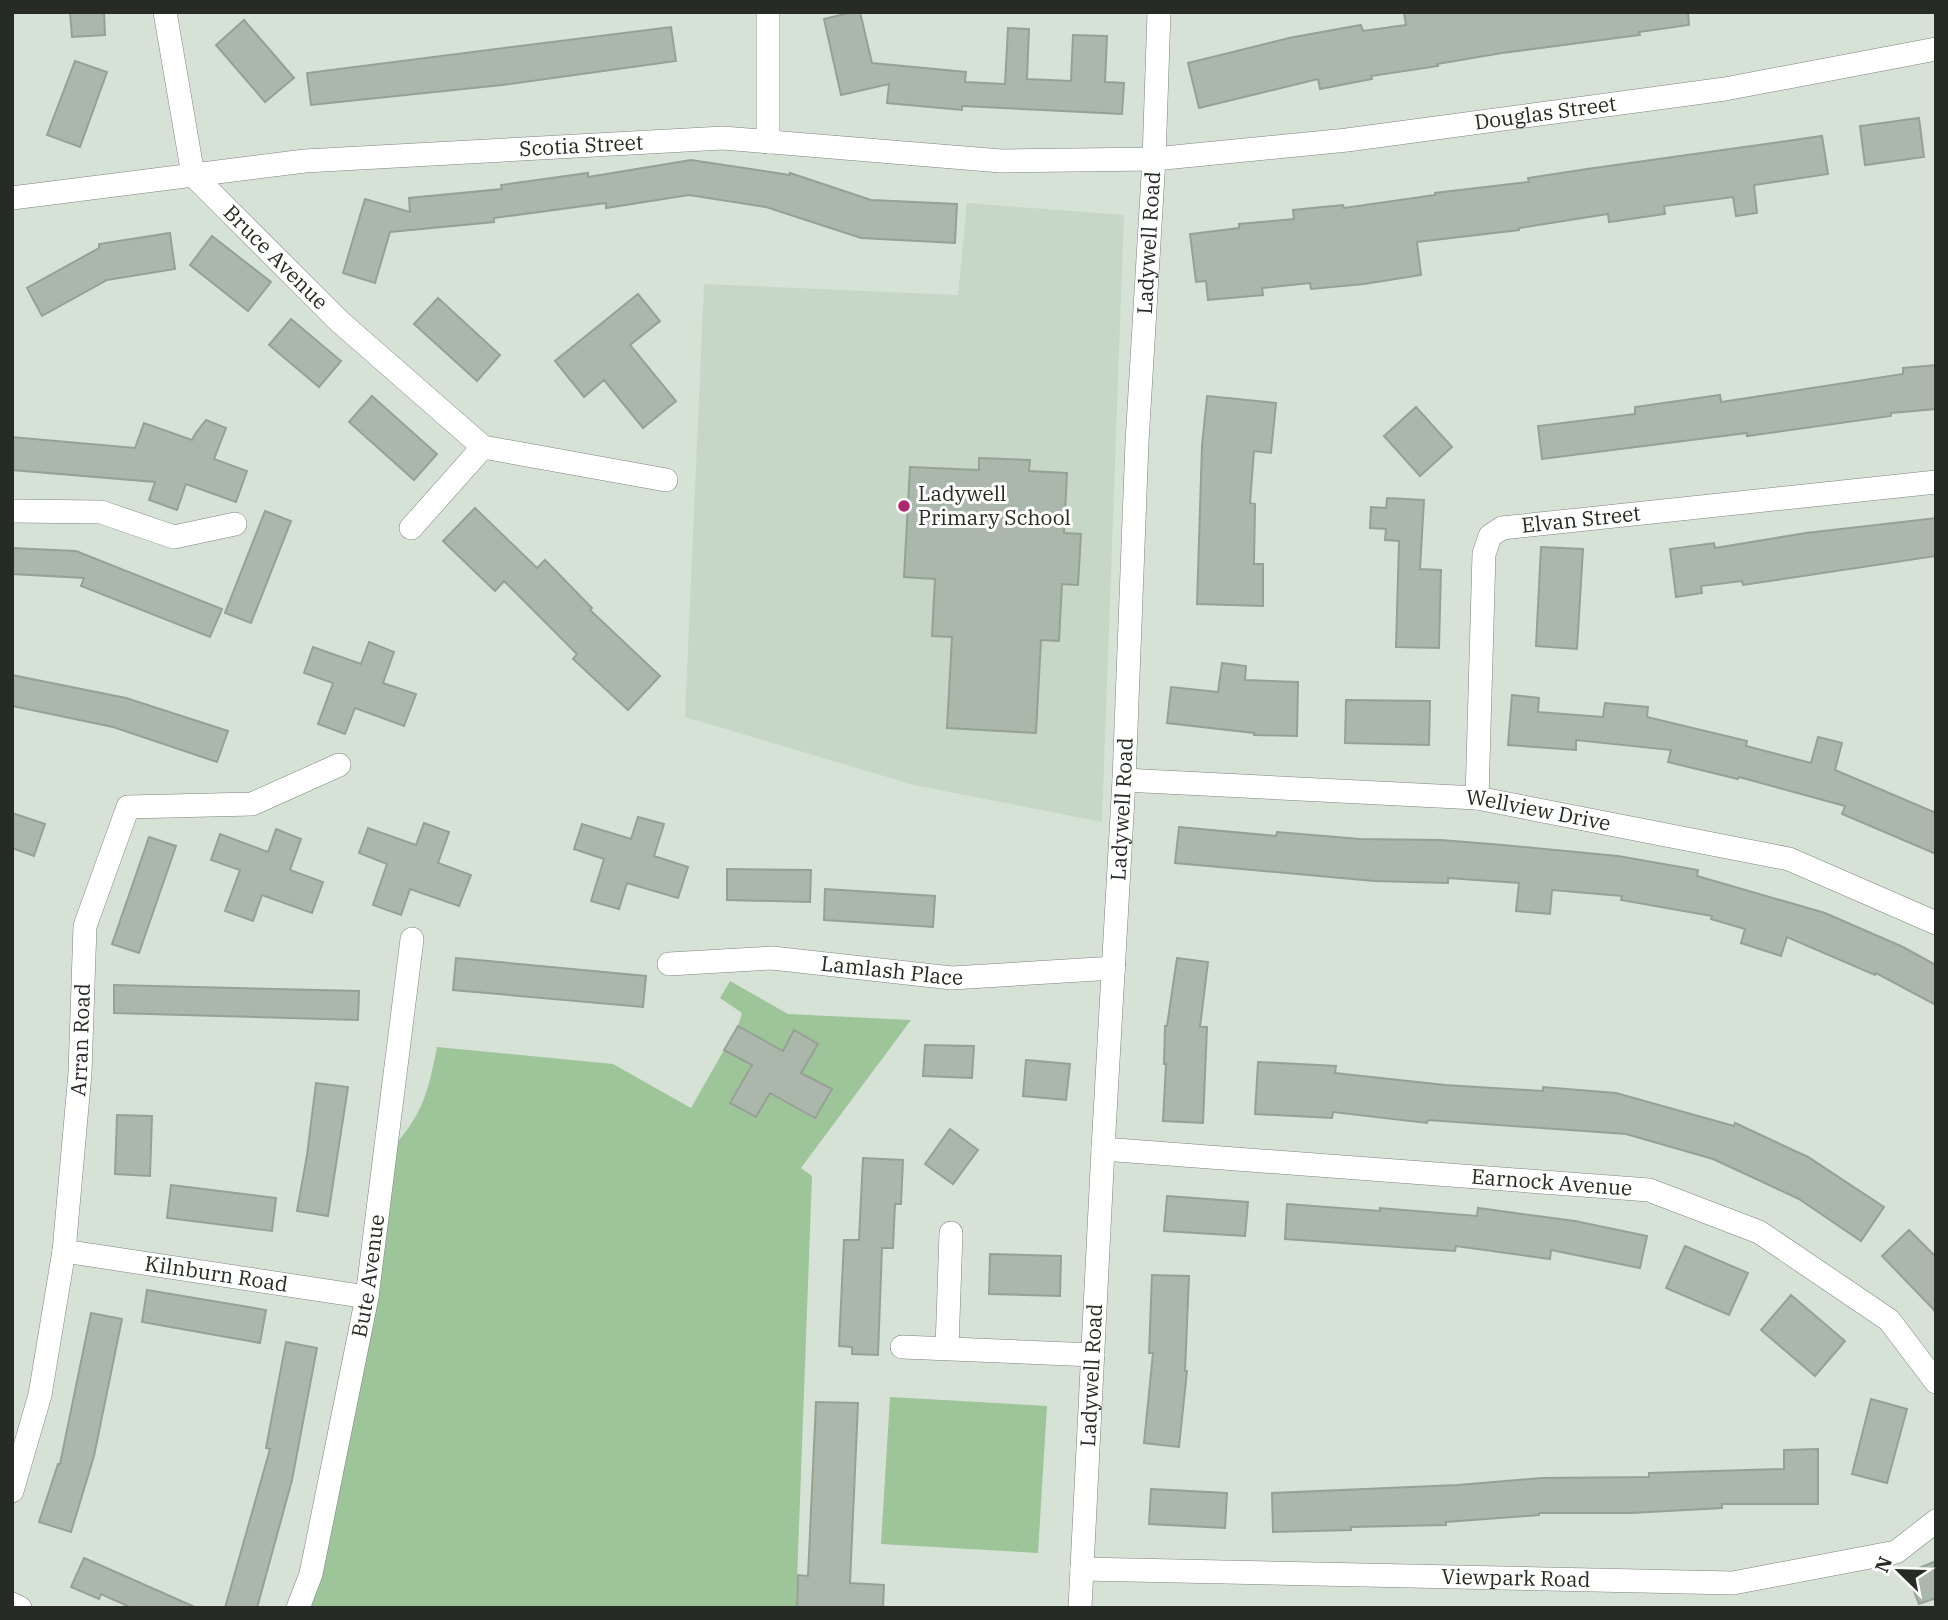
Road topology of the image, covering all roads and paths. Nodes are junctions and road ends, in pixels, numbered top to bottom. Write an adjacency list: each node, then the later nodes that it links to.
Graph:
1 (165, 12): 7 (street)
2 (768, 12): 5 (street)
3 (1159, 12): 6 (street, Ladywell Road)
4 (1936, 49): 6 (street, Douglas Street)
5 (768, 142): 6 (street, Scotia Street); 7 (street, Scotia Street)
6 (1154, 159): 16 (street, Ladywell Road)
7 (193, 175): 8 (street, Scotia Street); 9 (street, Bruce Avenue)
8 (12, 198)
9 (484, 447): 10 (street); 14 (street)
10 (666, 480)
11 (1936, 482): 17 (street, Elvan Street)
12 (12, 511): 13 (street)
13 (234, 524)
14 (411, 528)
15 (339, 765): 24 (street, Arran Road)
16 (1124, 780): 17 (street, Wellview Drive); 21 (street, Ladywell Road)
17 (1477, 798): 18 (street, Wellview Drive)
18 (1936, 923)
19 (412, 939): 25 (street, Bute Avenue)
20 (669, 964): 21 (street, Lamlash Place)
21 (1114, 968): 22 (street, Ladywell Road)
22 (1103, 1149): 28 (street, Ladywell Road); 29 (street, Earnock Avenue)
23 (951, 1233): 27 (street)
24 (64, 1251): 25 (street, Kilnburn Road); 30 (street, Arran Road)
25 (367, 1297): 35 (street, Bute Avenue)
26 (902, 1346): 27 (street)
27 (947, 1348): 28 (street)
28 (1093, 1355): 32 (street, Ladywell Road)
29 (1936, 1382)
30 (12, 1492)
31 (1936, 1521): 32 (street, Viewpark Road)
32 (1082, 1569): 36 (street, Ladywell Road)
33 (12, 1604): 34 (street)
34 (20, 1608)
35 (298, 1608)
36 (1080, 1608)

